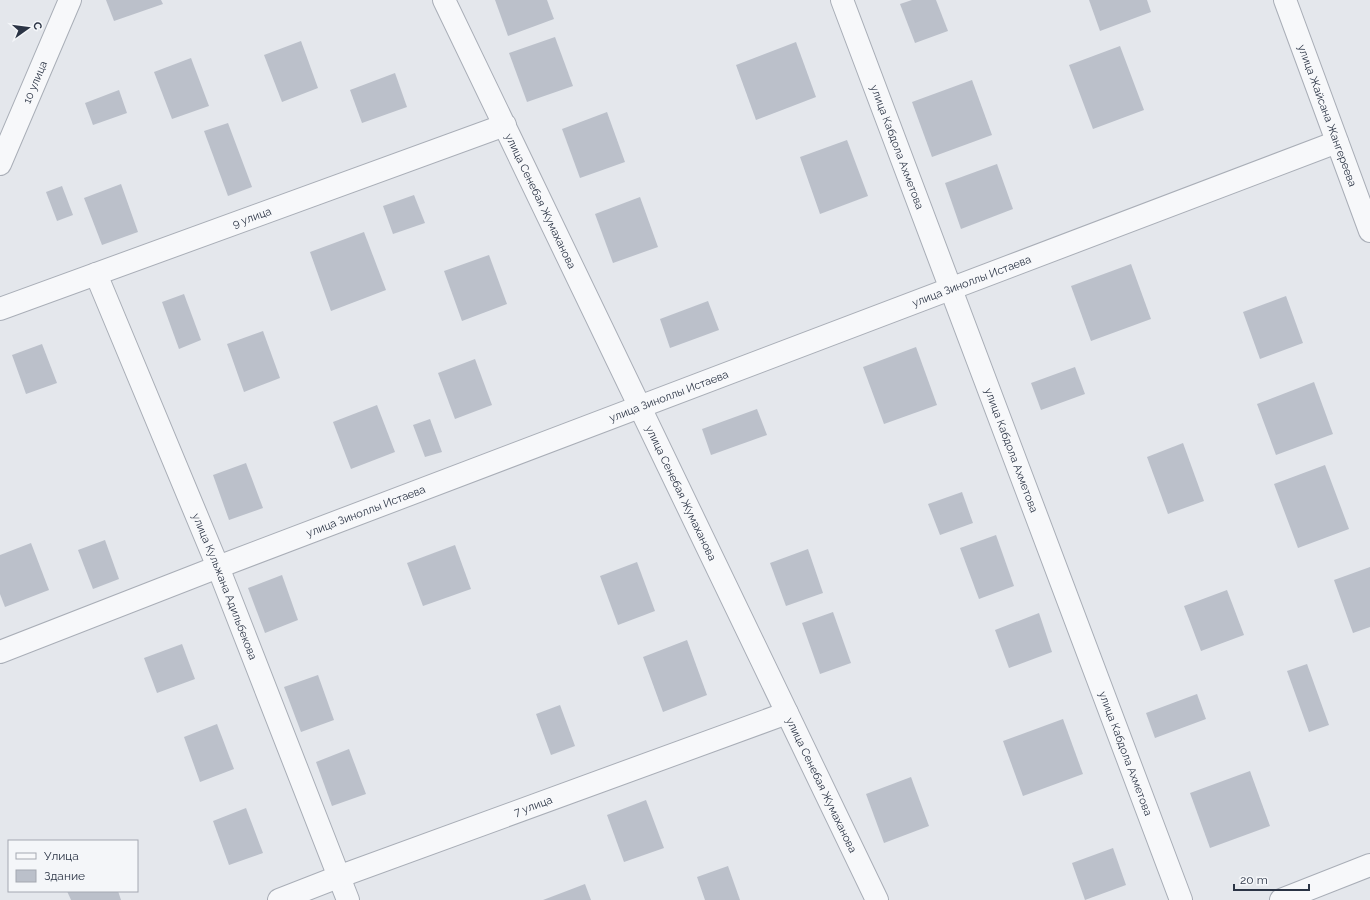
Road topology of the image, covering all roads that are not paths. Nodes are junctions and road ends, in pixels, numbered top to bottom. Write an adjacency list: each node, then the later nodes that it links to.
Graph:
1 (70, 0): 7 (street, 10 улица)
2 (444, 0): 5 (street, улица Сенебая Жумаханова)
3 (842, 0): 10 (street, улица Кабдола Ахметова)
4 (1285, 0): 6 (street, улица Жайсана Жангереева)
5 (504, 125): 9 (street, 9 улица); 12 (street, улица Сенебая Жумаханова)
6 (1338, 142): 8 (street, улица Жайсана Жангереева); 10 (street, улица Зиноллы Истаева)
7 (0, 164)
8 (1370, 231)
9 (96, 274): 11 (street, 9 улица); 13 (street, улица Кульжана Адильбекова)
10 (951, 289): 12 (street, улица Зиноллы Истаева); 21 (street, улица Кабдола Ахметова)
11 (0, 309)
12 (640, 407): 13 (street, улица Зиноллы Истаева); 15 (street, улица Сенебая Жумаханова)
13 (218, 567): 14 (street, улица Зиноллы Истаева); 17 (street, улица Кульжана Адильбекова)
14 (0, 652)
15 (787, 713): 17 (street, 7 улица); 20 (street, улица Сенебая Жумаханова)
16 (1370, 865): 22 (street)
17 (338, 877): 18 (street, 7 улица); 19 (street, улица Кульжана Адильбекова)
18 (279, 900)
19 (348, 900)
20 (877, 900)
21 (1181, 900)
22 (1281, 900)

